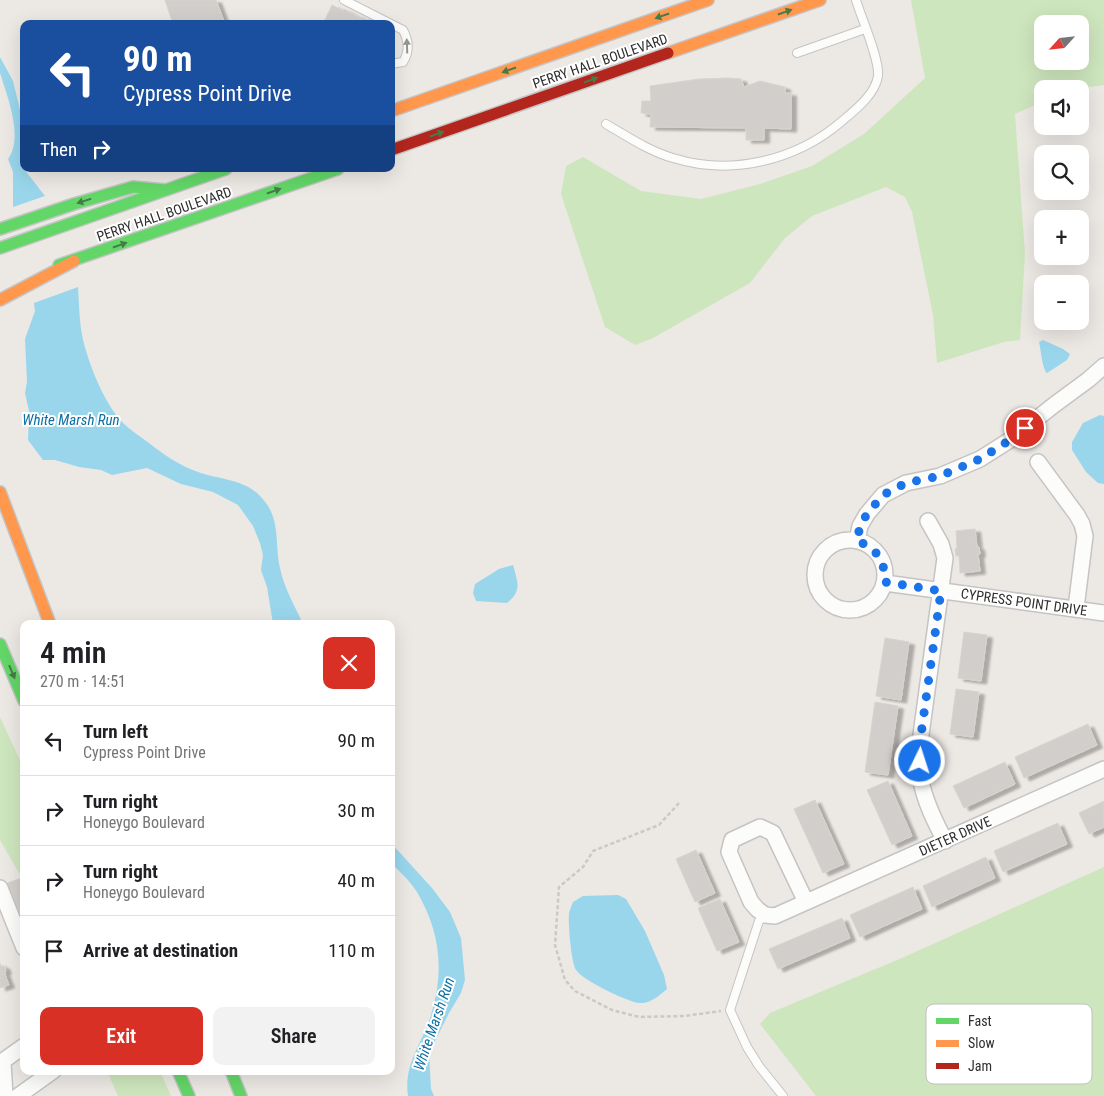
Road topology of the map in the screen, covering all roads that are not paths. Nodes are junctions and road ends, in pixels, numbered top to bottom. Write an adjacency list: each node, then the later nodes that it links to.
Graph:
1 (344, 0): 5 (lane)
2 (708, 0): 10 (main road, PERRY HALL BOULEVARD, one-way to 10)
3 (820, 0): 12 (main road, PERRY HALL BOULEVARD, one-way to 3)
4 (856, 0): 7 (lane)
5 (383, 20)
6 (395, 26): 9 (lane, one-way to 6)
7 (865, 29): 8 (lane); 11 (lane)
8 (797, 53)
9 (395, 63)
10 (395, 110)
11 (606, 124)
12 (395, 149)
13 (217, 172): 15 (main road, PERRY HALL BOULEVARD)
14 (329, 172): 18 (main road, PERRY HALL BOULEVARD, one-way to 14)
15 (166, 190): 16 (main road, one-way to 16); 17 (main road, PERRY HALL BOULEVARD)
16 (0, 229)
17 (0, 248)
18 (74, 261): 19 (main road, PERRY HALL BOULEVARD); 20 (main road)
19 (8, 283)
20 (0, 300)
21 (1104, 366): 26 (street)
22 (1038, 462): 29 (street)
23 (0, 492): 32 (main road)
24 (0, 518): 31 (main road)
25 (928, 521): 28 (street)
26 (857, 541): 27 (street); 27 (street)
27 (885, 582): 28 (street, CYPRESS POINT DRIVE)
28 (941, 591): 29 (street, CYPRESS POINT DRIVE); 36 (street)
29 (1076, 608): 30 (street, CYPRESS POINT DRIVE)
30 (1104, 613)
31 (43, 620)
32 (48, 620)
33 (0, 644): 34 (main road, one-way to 34)
34 (20, 692)
35 (1104, 769): 36 (street, DIETER DRIVE)
36 (945, 841): 38 (street, DIETER DRIVE)
37 (0, 888): 40 (street)
38 (806, 902): 39 (street, DIETER DRIVE); 39 (street)
39 (765, 915): 49 (lane)
40 (20, 938)
41 (20, 1049): 45 (street)
42 (47, 1075): 46 (street)
43 (180, 1075): 47 (main road)
44 (233, 1075): 48 (main road)
45 (5, 1096)
46 (18, 1096)
47 (189, 1096)
48 (241, 1096)
49 (783, 1096)

